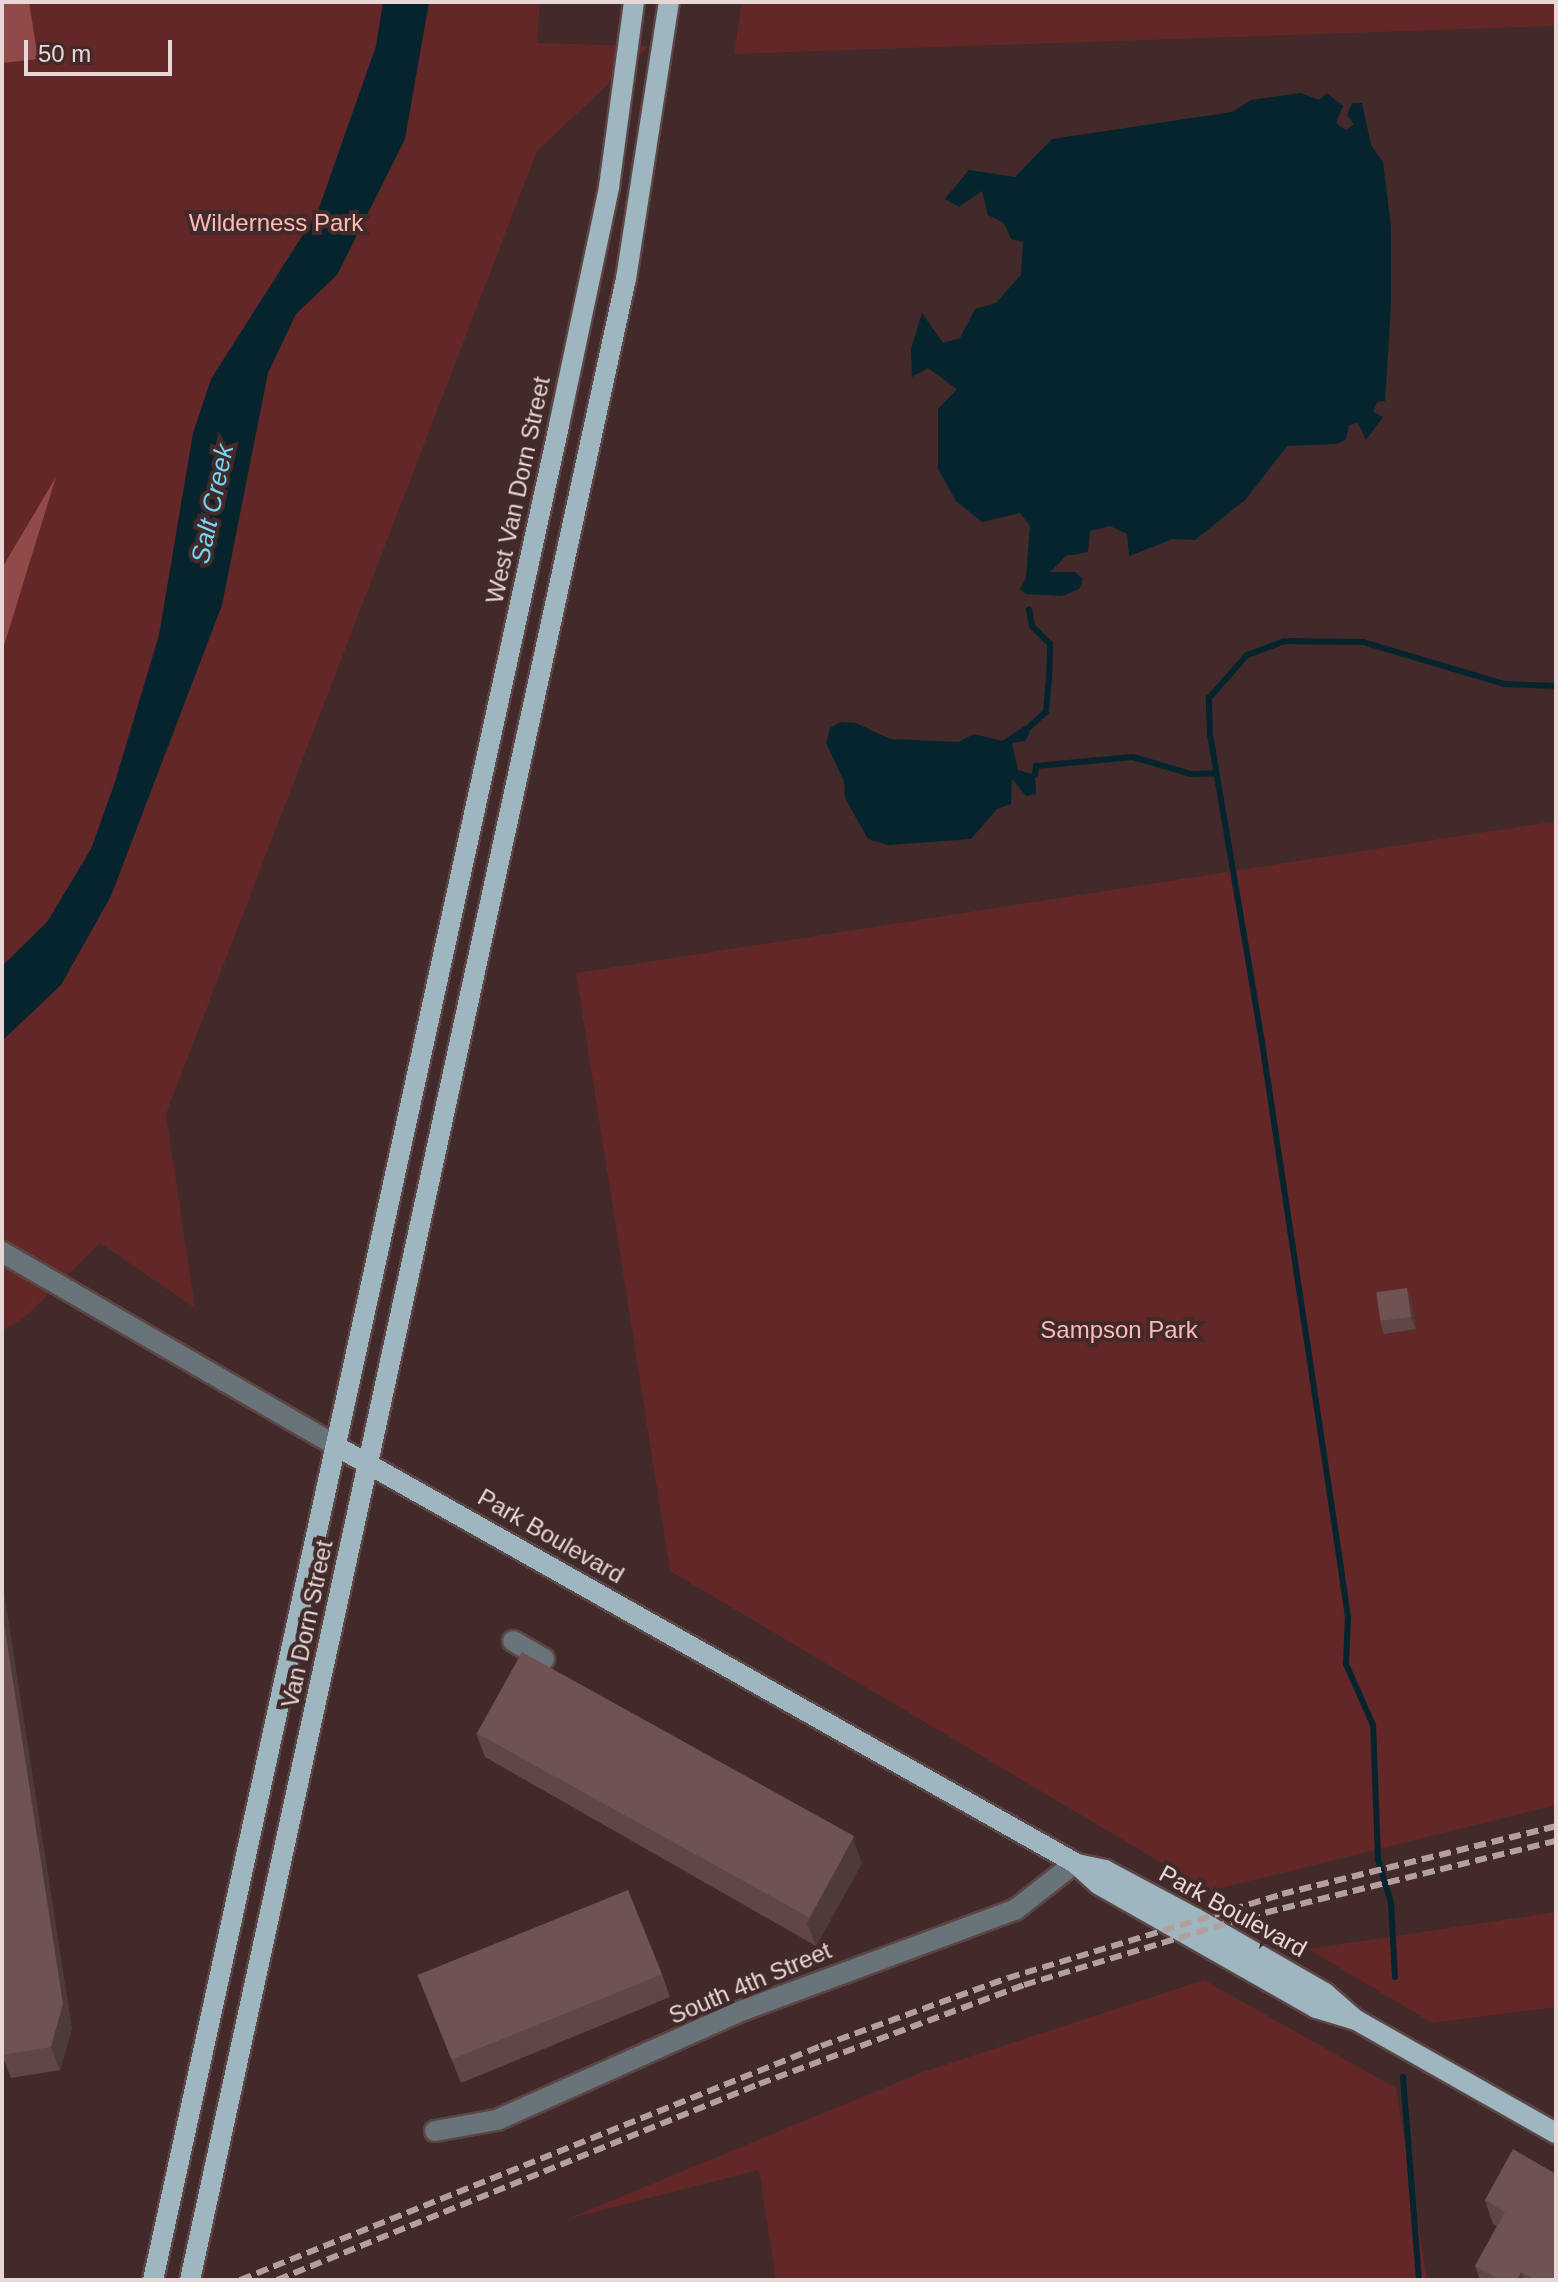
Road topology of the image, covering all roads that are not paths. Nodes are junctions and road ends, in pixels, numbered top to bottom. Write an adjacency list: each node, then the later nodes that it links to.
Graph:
1 (634, 2): 3 (main road, West Van Dorn Street)
2 (669, 2): 6 (main road, Van Dorn Street)
3 (436, 986): 5 (main road, Van Dorn Street)
4 (4, 1257): 5 (street, Park Boulevard)
5 (336, 1446): 6 (main road, Park Boulevard); 12 (main road, Van Dorn Street)
6 (369, 1463): 9 (main road, Park Boulevard); 13 (main road, Van Dorn Street)
7 (513, 1641): 8 (street)
8 (544, 1659)
9 (1075, 1863): 10 (street, South 4th Street); 11 (main road, Park Boulevard)
10 (435, 2131)
11 (1556, 2133)
12 (153, 2280)
13 (190, 2280)

